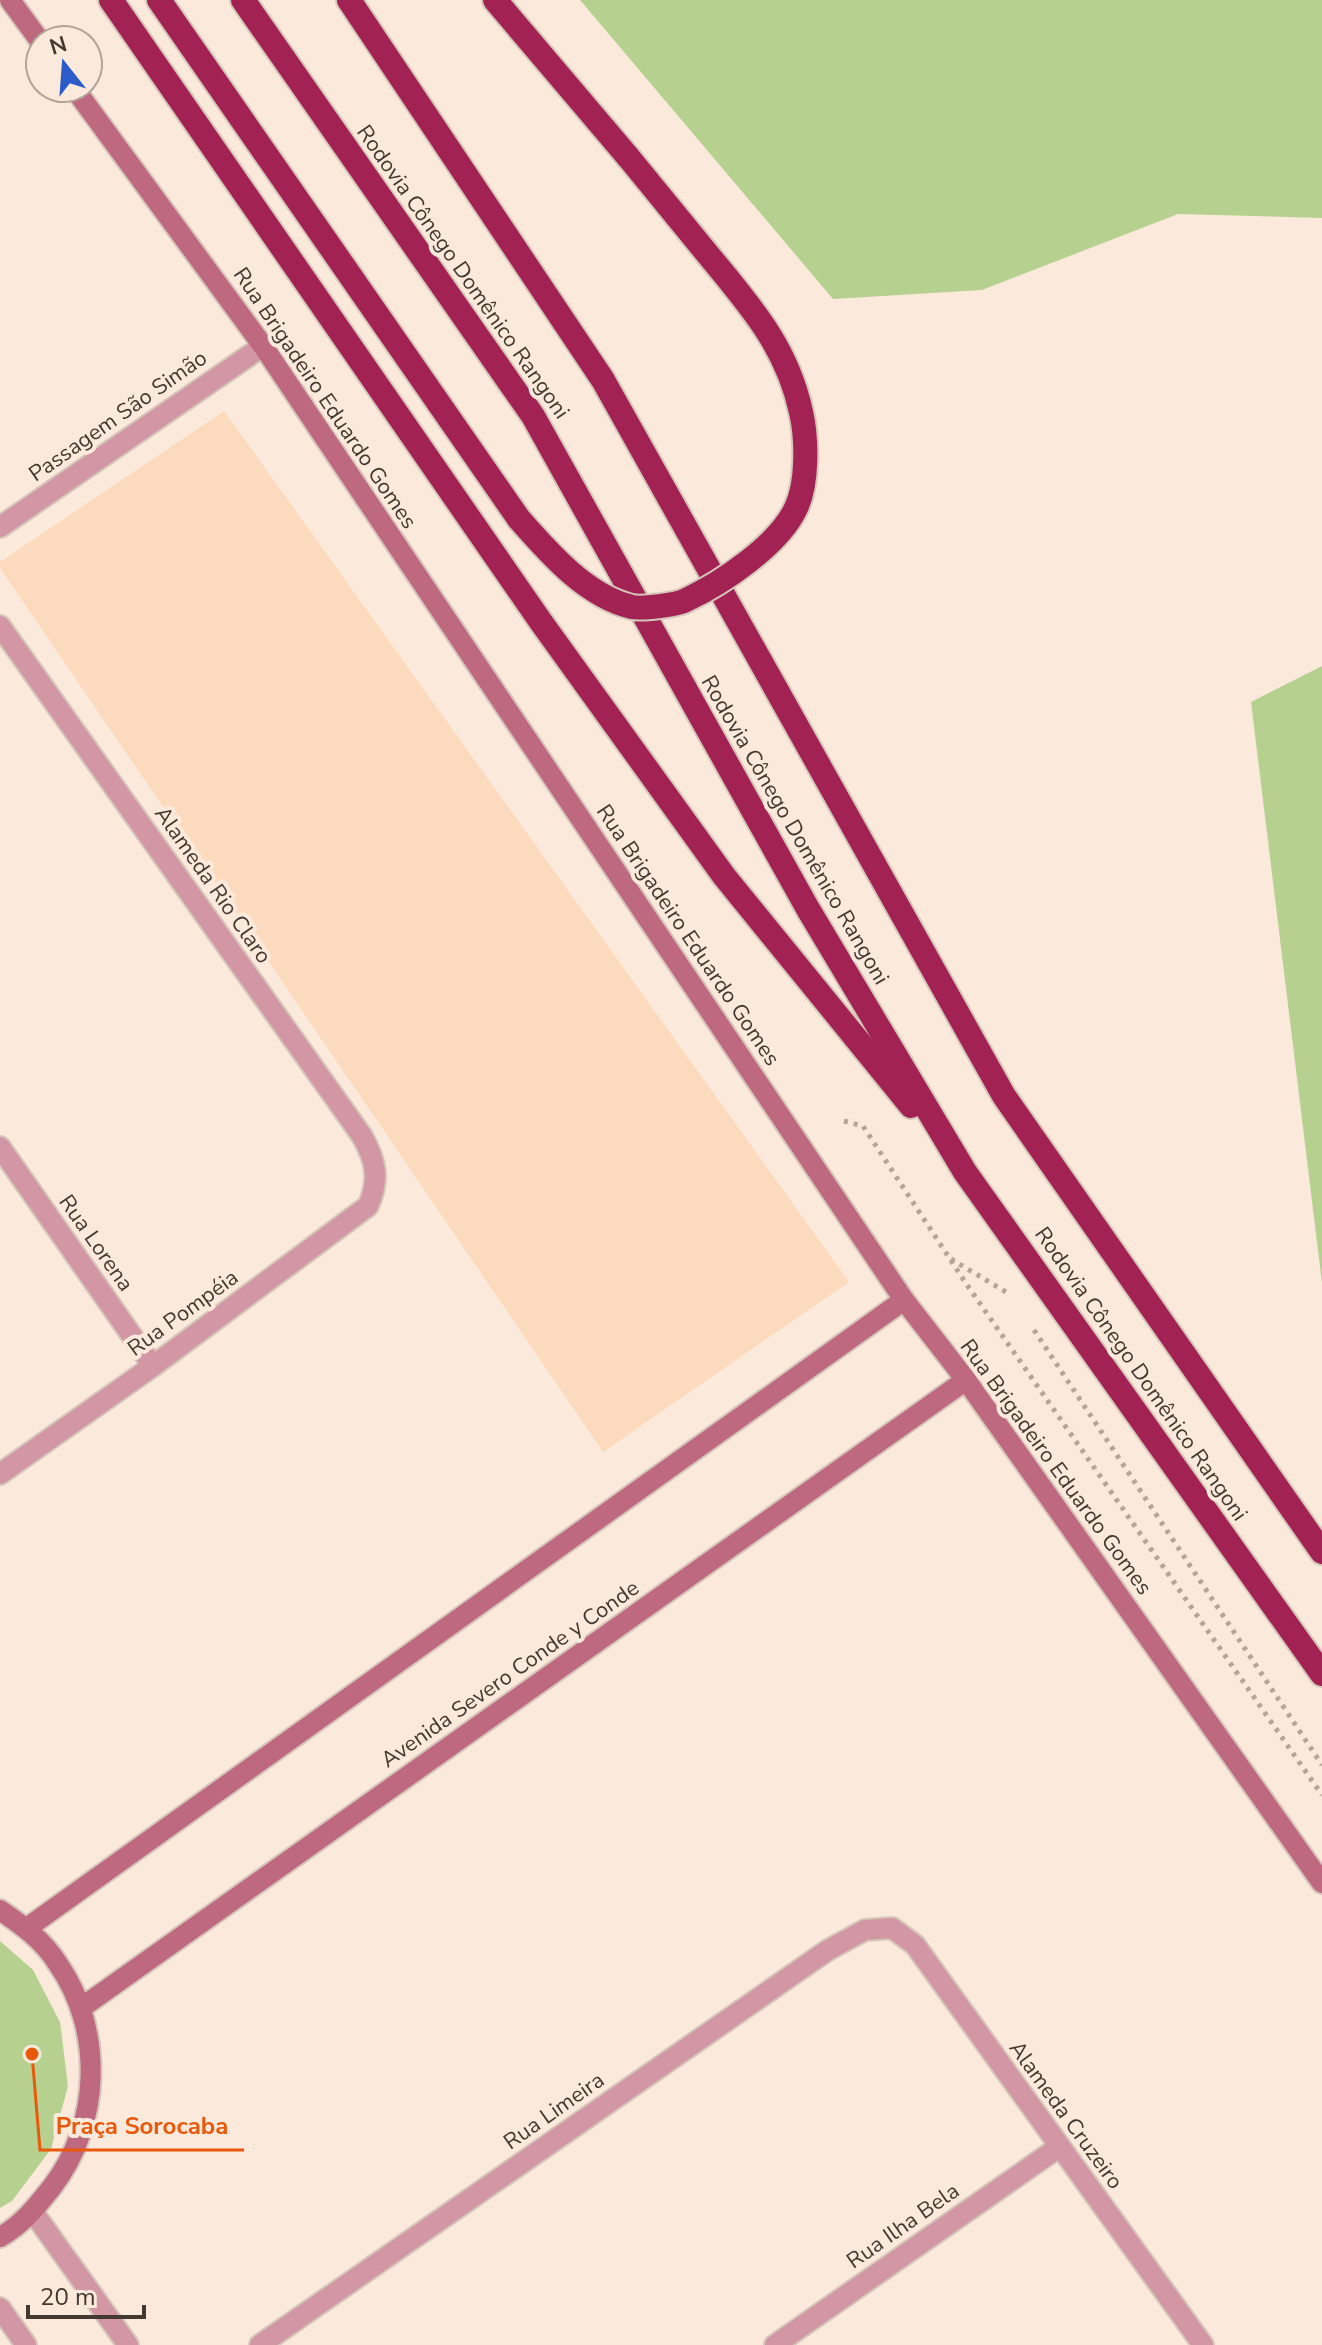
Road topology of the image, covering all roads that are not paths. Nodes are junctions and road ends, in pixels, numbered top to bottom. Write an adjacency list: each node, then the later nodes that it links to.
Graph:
1 (10, 0): 7 (street)
2 (111, 0): 13 (highway)
3 (159, 0): 6 (highway, bridge)
4 (243, 0): 13 (highway, Rodovia Cônego Domênico Rangoni)
5 (352, 0): 19 (highway, Rodovia Cônego Domênico Rangoni)
6 (495, 0)
7 (28, 24)
8 (86, 104): 9 (street, Rua Brigadeiro Eduardo Gomes)
9 (263, 346): 10 (street, Passagem São Simão); 15 (street, Rua Brigadeiro Eduardo Gomes)
10 (0, 527)
11 (0, 626): 14 (street, Alameda Rio Claro)
12 (0, 1147): 16 (street, Rua Lorena)
13 (965, 1172): 20 (highway, Rodovia Cônego Domênico Rangoni)
14 (377, 1178): 16 (street, Rua Pompéia)
15 (904, 1300): 17 (street, Rua Brigadeiro Eduardo Gomes); 23 (street)
16 (153, 1366): 18 (street, Rua Pompéia)
17 (966, 1380): 21 (street, Rua Brigadeiro Eduardo Gomes); 25 (street, Avenida Severo Conde y Conde)
18 (0, 1474)
19 (1322, 1552)
20 (1322, 1674)
21 (1322, 1883)
22 (0, 1910): 23 (street)
23 (27, 1928): 25 (street)
24 (880, 1928): 26 (street, Alameda Cruzeiro); 32 (street, Rua Limeira)
25 (81, 2008): 27 (street)
26 (1059, 2147): 33 (street, Rua Ilha Bela); 34 (street, Alameda Cruzeiro)
27 (33, 2212): 28 (street); 31 (street)
28 (0, 2237)
29 (0, 2308): 30 (street)
30 (26, 2345)
31 (128, 2345)
32 (260, 2345)
33 (775, 2345)
34 (1203, 2345)

